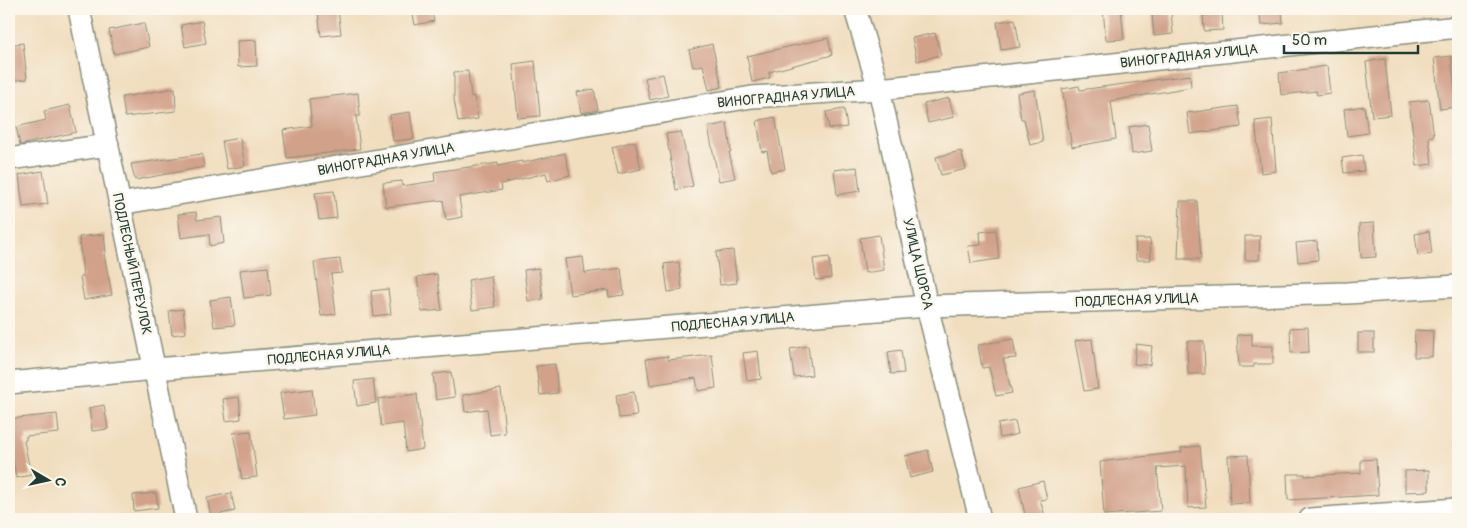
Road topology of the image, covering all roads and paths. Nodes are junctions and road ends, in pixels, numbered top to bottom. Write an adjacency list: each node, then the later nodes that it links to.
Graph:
1 (79, 9): 5 (street, ПОДЛЕСНЫЙ ПЕРЕУЛОК)
2 (855, 9): 4 (street, УЛИЦА ЩОРСА)
3 (1458, 27): 4 (street, ВИНОГРАДНАЯ УЛИЦА)
4 (879, 89): 7 (street, ВИНОГРАДНАЯ УЛИЦА); 9 (street, УЛИЦА ЩОРСА)
5 (108, 145): 6 (street); 7 (street, ПОДЛЕСНЫЙ ПЕРЕУЛОК)
6 (9, 159)
7 (119, 204): 10 (street, ПОДЛЕСНЫЙ ПЕРЕУЛОК)
8 (1458, 286): 9 (street, ПОДЛЕСНАЯ УЛИЦА)
9 (927, 306): 10 (street, ПОДЛЕСНАЯ УЛИЦА); 14 (street, УЛИЦА ЩОРСА)
10 (155, 369): 11 (street, ПОДЛЕСНАЯ УЛИЦА); 13 (street, ПОДЛЕСНЫЙ ПЕРЕУЛОК)
11 (9, 384)
12 (1458, 510): 15 (street)
13 (186, 519)
14 (980, 519)
15 (1310, 519)

